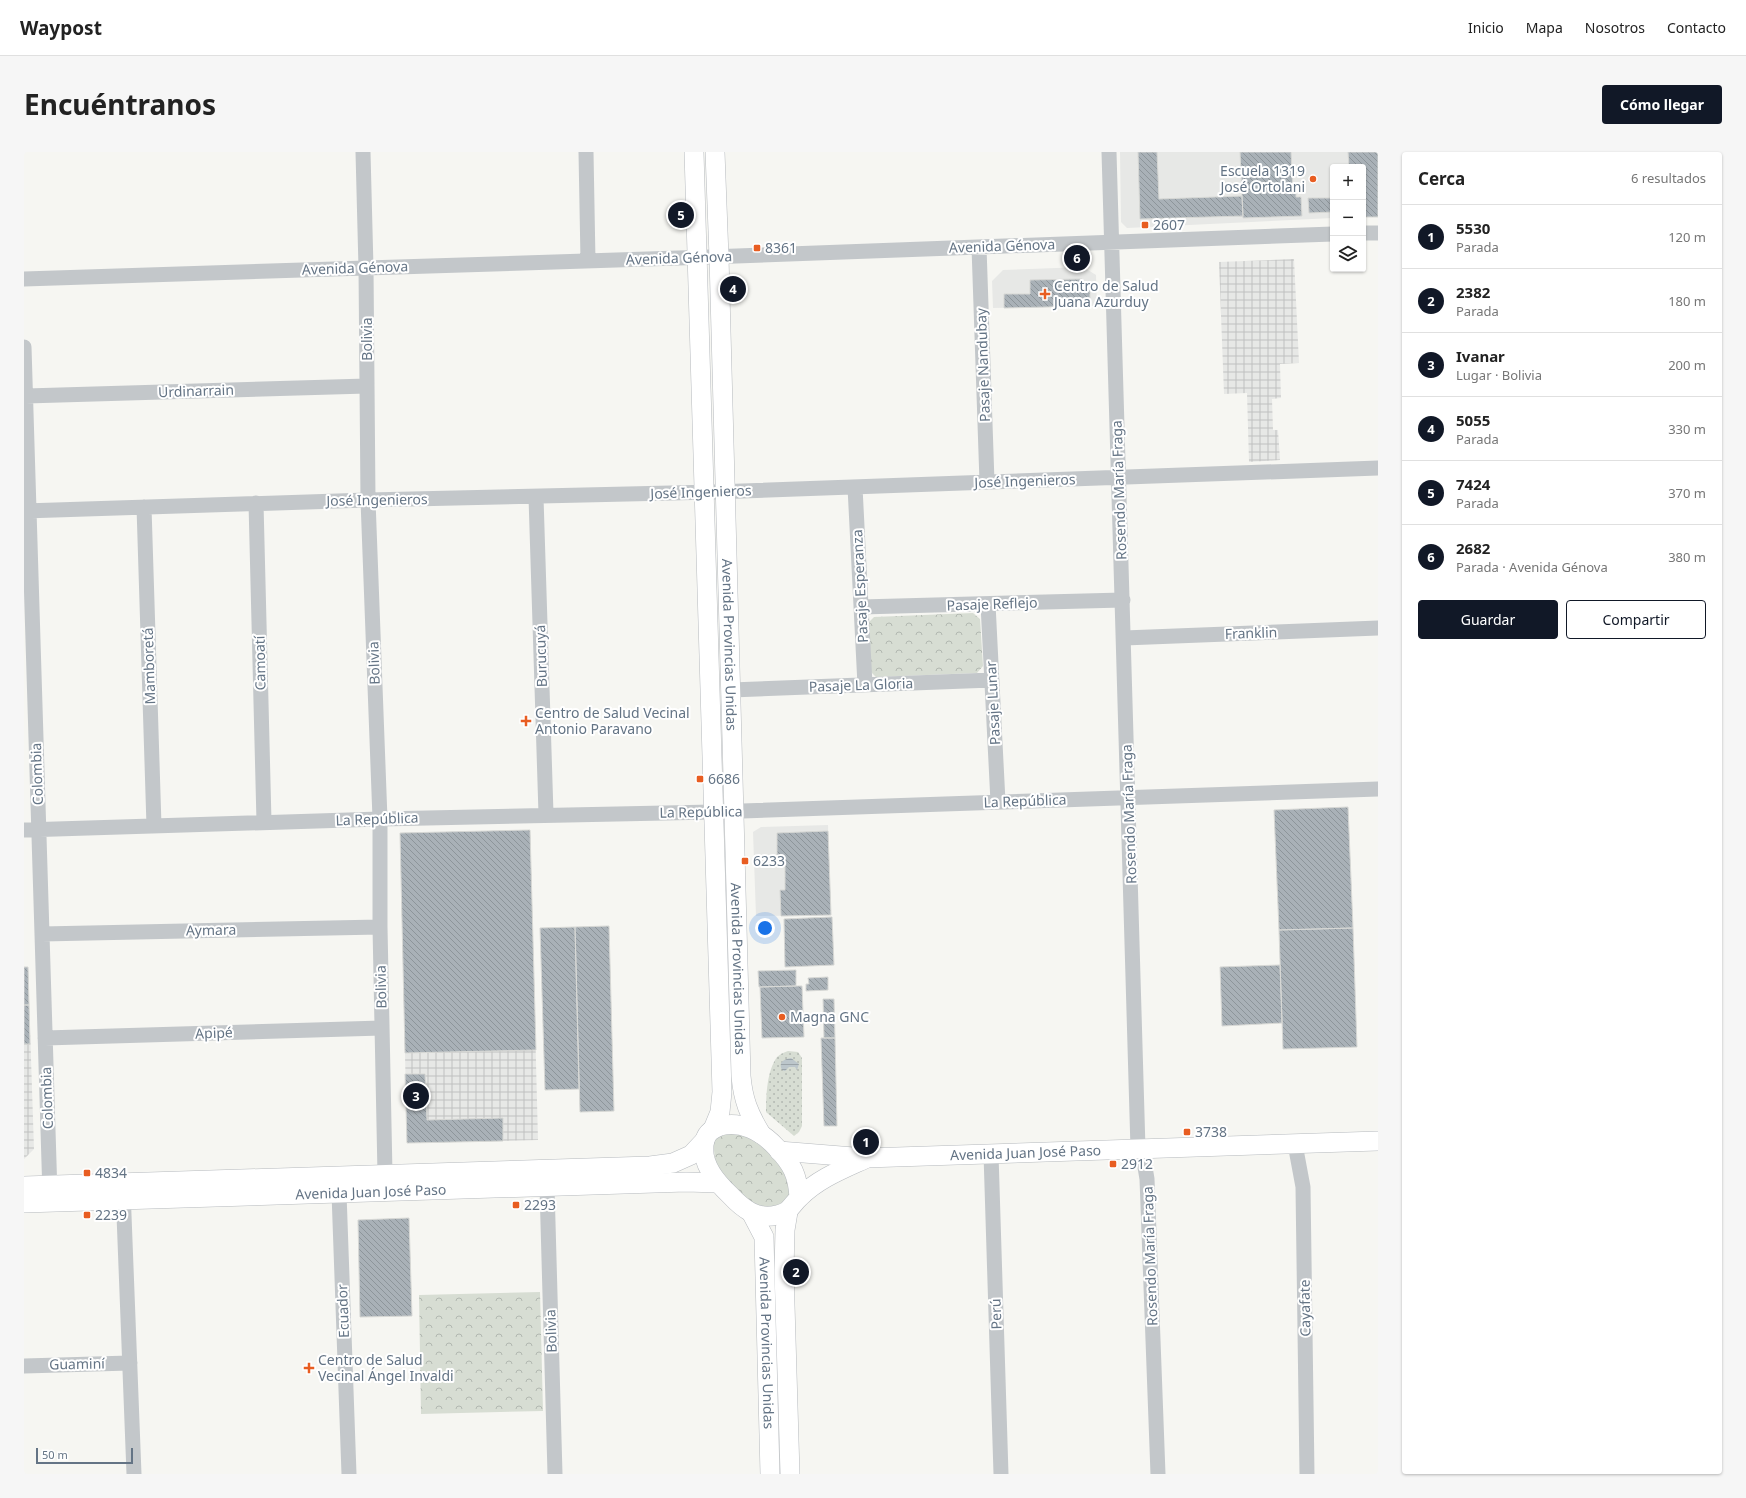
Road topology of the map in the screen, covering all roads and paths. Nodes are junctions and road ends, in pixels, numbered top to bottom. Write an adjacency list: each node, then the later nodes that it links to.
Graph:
1 (363, 152): 14 (street, Bolivia)
2 (586, 152): 13 (street)
3 (694, 152): 11 (main road, Avenida Provincias Unidas)
4 (715, 152): 12 (main road, Avenida Provincias Unidas)
5 (1109, 152): 9 (street, Rosendo María Fraga)
6 (1366, 233): 7 (street)
7 (1378, 233)
8 (1330, 234): 9 (street, Avenida Génova)
9 (1112, 242): 10 (street, Avenida Génova); 20 (street, Rosendo María Fraga)
10 (979, 247): 12 (street, Avenida Génova); 21 (street, Pasaje Nandubay)
11 (697, 257): 12 (street, Avenida Génova); 13 (street, Avenida Génova); 23 (main road, Avenida Provincias Unidas)
12 (719, 257): 24 (main road, Avenida Provincias Unidas)
13 (588, 261): 14 (street, Avenida Génova)
14 (366, 268): 15 (street, Avenida Génova); 17 (street, Bolivia)
15 (24, 279)
16 (24, 346): 18 (street, Colombia)
17 (367, 386): 18 (street, Urdinarrain); 26 (street, Bolivia)
18 (26, 396): 29 (street, Colombia)
19 (1378, 468): 20 (street, José Ingenieros)
20 (1119, 477): 21 (street, José Ingenieros); 30 (street, Rosendo María Fraga)
21 (987, 482): 22 (street, José Ingenieros)
22 (855, 487): 24 (street, José Ingenieros); 32 (street, Pasaje Esperanza)
23 (704, 492): 24 (street, José Ingenieros); 25 (street, José Ingenieros); 42 (main road, Avenida Provincias Unidas)
24 (725, 492): 37 (main road, Avenida Provincias Unidas)
25 (536, 497): 26 (street, José Ingenieros); 43 (street, Burucuyá)
26 (368, 500): 27 (street, José Ingenieros); 44 (street, Bolivia)
27 (256, 503): 28 (street, José Ingenieros); 45 (street, Camoatí)
28 (144, 507): 29 (street, José Ingenieros); 46 (street, Mamboretá)
29 (26, 511): 47 (street, Colombia)
30 (1123, 600): 31 (street, Pasaje Reflejo); 34 (street, Rosendo María Fraga)
31 (988, 604): 32 (street, Pasaje Reflejo); 35 (street, Pasaje Lunar)
32 (861, 607): 36 (street, Pasaje Esperanza)
33 (1378, 628): 34 (street, Franklin)
34 (1124, 638): 39 (street, Rosendo María Fraga)
35 (992, 680): 36 (street, Pasaje La Gloria); 40 (street, Pasaje Lunar)
36 (864, 685): 37 (street, Pasaje La Gloria)
37 (731, 690): 41 (main road, Avenida Provincias Unidas)
38 (1378, 789): 39 (street, La República)
39 (1128, 798): 40 (street, La República); 56 (street, Rosendo María Fraga)
40 (998, 802): 41 (street, La República)
41 (734, 811): 42 (street, La República); 53 (main road, Avenida Provincias Unidas)
42 (713, 812): 43 (street, La República); 52 (main road, Avenida Provincias Unidas)
43 (546, 814): 44 (street, La República)
44 (380, 819): 45 (street, La República); 48 (street, Bolivia)
45 (264, 822): 46 (street, La República)
46 (154, 826): 47 (street, La República)
47 (31, 830): 49 (street, Colombia)
48 (380, 927): 49 (street, Aymara); 50 (street, Bolivia)
49 (42, 934): 51 (street, Colombia)
50 (382, 1028): 51 (street, Apipé); 60 (street, Bolivia)
51 (45, 1038): 66 (street, Colombia)
52 (709, 1134): 53 (main road); 60 (main road, Avenida Juan José Paso); 62 (main road)
53 (761, 1134): 57 (main road)
54 (1378, 1141): 55 (main road, Avenida Juan José Paso)
55 (1295, 1144): 56 (main road, Avenida Juan José Paso); 80 (street, Cayafate)
56 (1138, 1149): 58 (main road, Avenida Juan José Paso); 79 (street, Rosendo María Fraga)
57 (780, 1151): 59 (main road, Avenida Juan José Paso); 69 (main road)
58 (991, 1154): 59 (main road, Avenida Juan José Paso); 78 (street, Perú)
59 (866, 1158): 69 (main road, Avenida Juan José Paso)
60 (385, 1174): 61 (main road, Avenida Juan José Paso)
61 (347, 1176): 65 (main road, Avenida Juan José Paso); 67 (street, Ecuador)
62 (718, 1183): 64 (main road, Avenida Juan José Paso); 70 (main road)
63 (24, 1186): 66 (main road, Avenida Juan José Paso)
64 (547, 1187): 67 (main road, Avenida Juan José Paso); 75 (street, Bolivia)
65 (123, 1191): 66 (main road, Avenida Juan José Paso); 67 (main road, Avenida Juan José Paso); 71 (street)
66 (50, 1193): 68 (main road, Avenida Juan José Paso)
67 (339, 1193): 74 (street, Ecuador)
68 (24, 1203)
69 (794, 1205): 70 (main road); 77 (main road, Avenida Provincias Unidas)
70 (752, 1214): 76 (main road, Avenida Provincias Unidas)
71 (130, 1363): 72 (street, Guaminí); 73 (street)
72 (24, 1366)
73 (134, 1474)
74 (349, 1474)
75 (555, 1474)
76 (770, 1474)
77 (790, 1474)
78 (1001, 1474)
79 (1158, 1474)
80 (1307, 1474)

